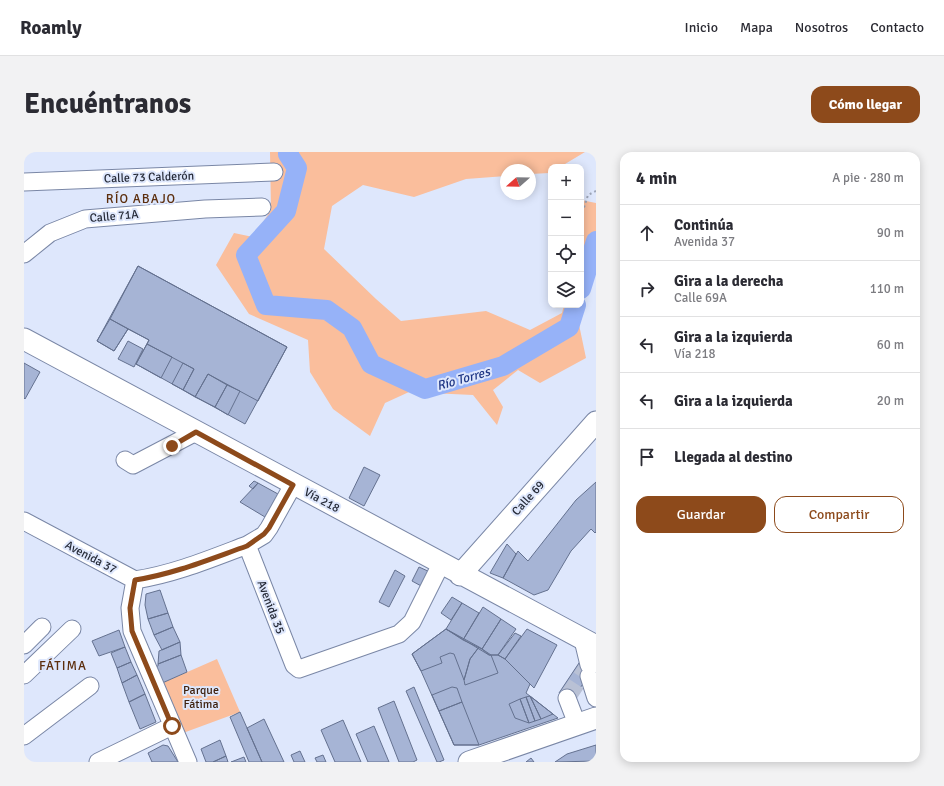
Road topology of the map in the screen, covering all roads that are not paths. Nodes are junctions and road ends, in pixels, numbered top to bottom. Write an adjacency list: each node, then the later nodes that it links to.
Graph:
1 (274, 172): 2 (street, Calle 73 Calderón)
2 (24, 182)
3 (262, 207): 4 (street, Calle 71A)
4 (24, 254)
5 (24, 339): 7 (main road, Vía 218)
6 (596, 422): 13 (main road, Calle 69)
7 (196, 432): 8 (street); 9 (main road, Vía 218)
8 (125, 460)
9 (293, 485): 11 (street); 12 (main road, Vía 218)
10 (24, 522): 14 (street, Avenida 37)
11 (247, 546): 12 (street, Avenida 35); 14 (street)
12 (441, 564): 13 (main road, Vía 218)
13 (466, 577): 17 (main road, Vía 218)
14 (135, 580): 25 (street)
15 (42, 628): 18 (street)
16 (72, 629): 20 (street)
17 (592, 642): 19 (street)
18 (24, 645)
19 (592, 670): 23 (street)
20 (24, 675)
21 (90, 686): 26 (street)
22 (567, 698): 24 (street)
23 (596, 698)
24 (587, 721): 29 (main road)
25 (172, 726): 27 (street); 28 (street)
26 (24, 736)
27 (98, 762)
28 (188, 762)
29 (469, 762)

